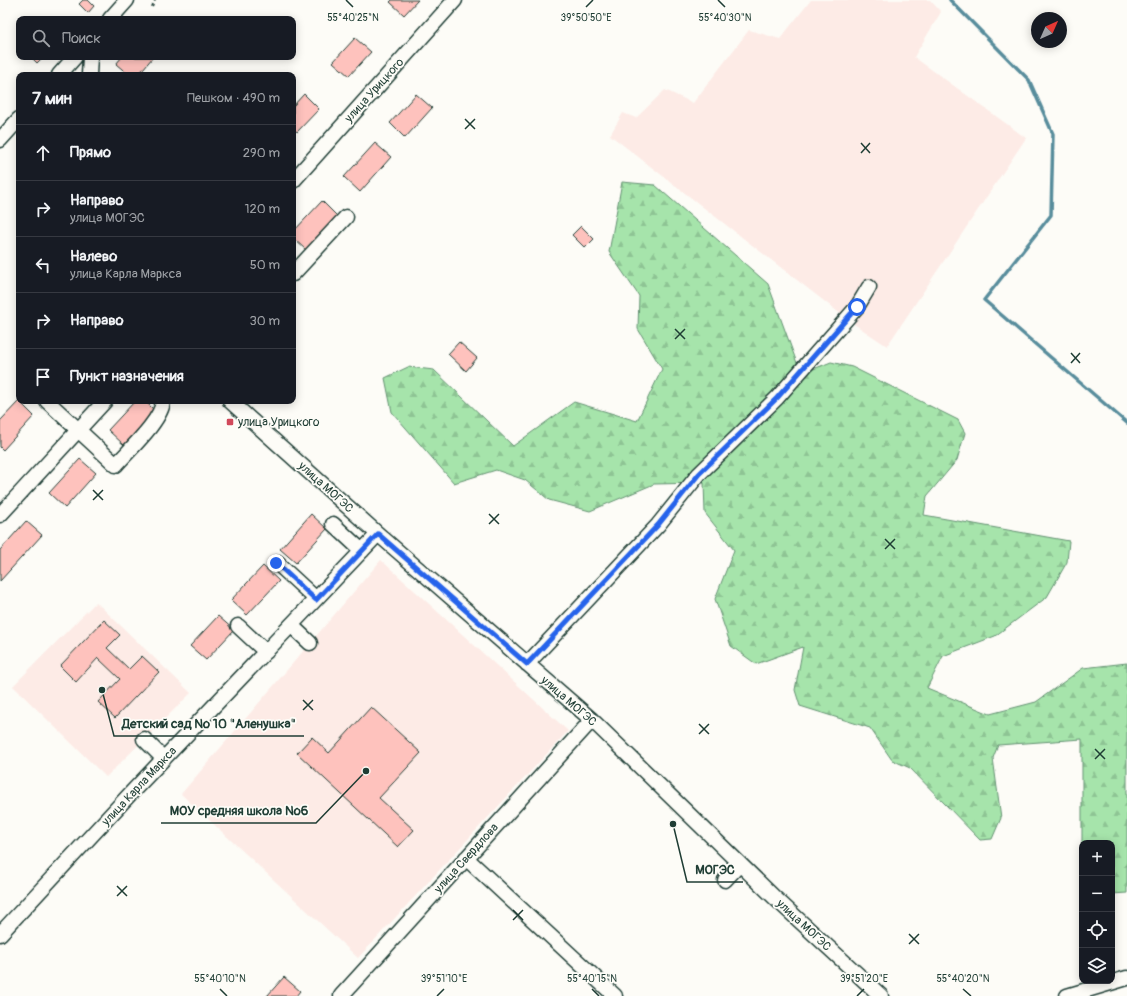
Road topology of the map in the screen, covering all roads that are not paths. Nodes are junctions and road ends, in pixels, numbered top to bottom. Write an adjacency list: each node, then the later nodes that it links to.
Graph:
1 (127, 0): 3 (street)
2 (455, 0): 10 (street, улица Урицкого)
3 (113, 16)
4 (72, 60): 6 (street)
5 (90, 60): 7 (street)
6 (62, 72)
7 (89, 72)
8 (16, 122): 9 (street)
9 (0, 140)
10 (296, 178)
11 (346, 217): 12 (street)
12 (296, 271)
13 (869, 287): 29 (street)
14 (50, 404): 18 (street)
15 (101, 404): 18 (street)
16 (163, 404): 18 (street)
17 (233, 404): 21 (street, улица МОГЭС)
18 (78, 430): 19 (street)
19 (0, 515)
20 (333, 524): 22 (street)
21 (378, 534): 22 (street, улица Карла Маркса); 29 (street, улица МОГЭС)
22 (362, 551): 24 (street, улица Карла Маркса)
23 (276, 563): 24 (street)
24 (316, 600): 25 (street, улица Карла Маркса)
25 (291, 625): 27 (street); 28 (street, улица Карла Маркса)
26 (238, 626): 28 (street)
27 (310, 643)
28 (266, 652): 32 (street, улица Карла Маркса)
29 (527, 664): 30 (street, улица МОГЭС)
30 (592, 720): 33 (street, улица Свердлова); 34 (street, улица МОГЭС)
31 (144, 739): 32 (street)
32 (164, 759): 36 (street, улица Карла Маркса)
33 (466, 858): 38 (street, улица Свердлова); 39 (street)
34 (740, 864): 35 (street); 40 (street, улица МОГЭС)
35 (725, 880)
36 (0, 934)
37 (1127, 978): 41 (street)
38 (341, 996)
39 (615, 996)
40 (881, 996)
41 (1067, 996)

